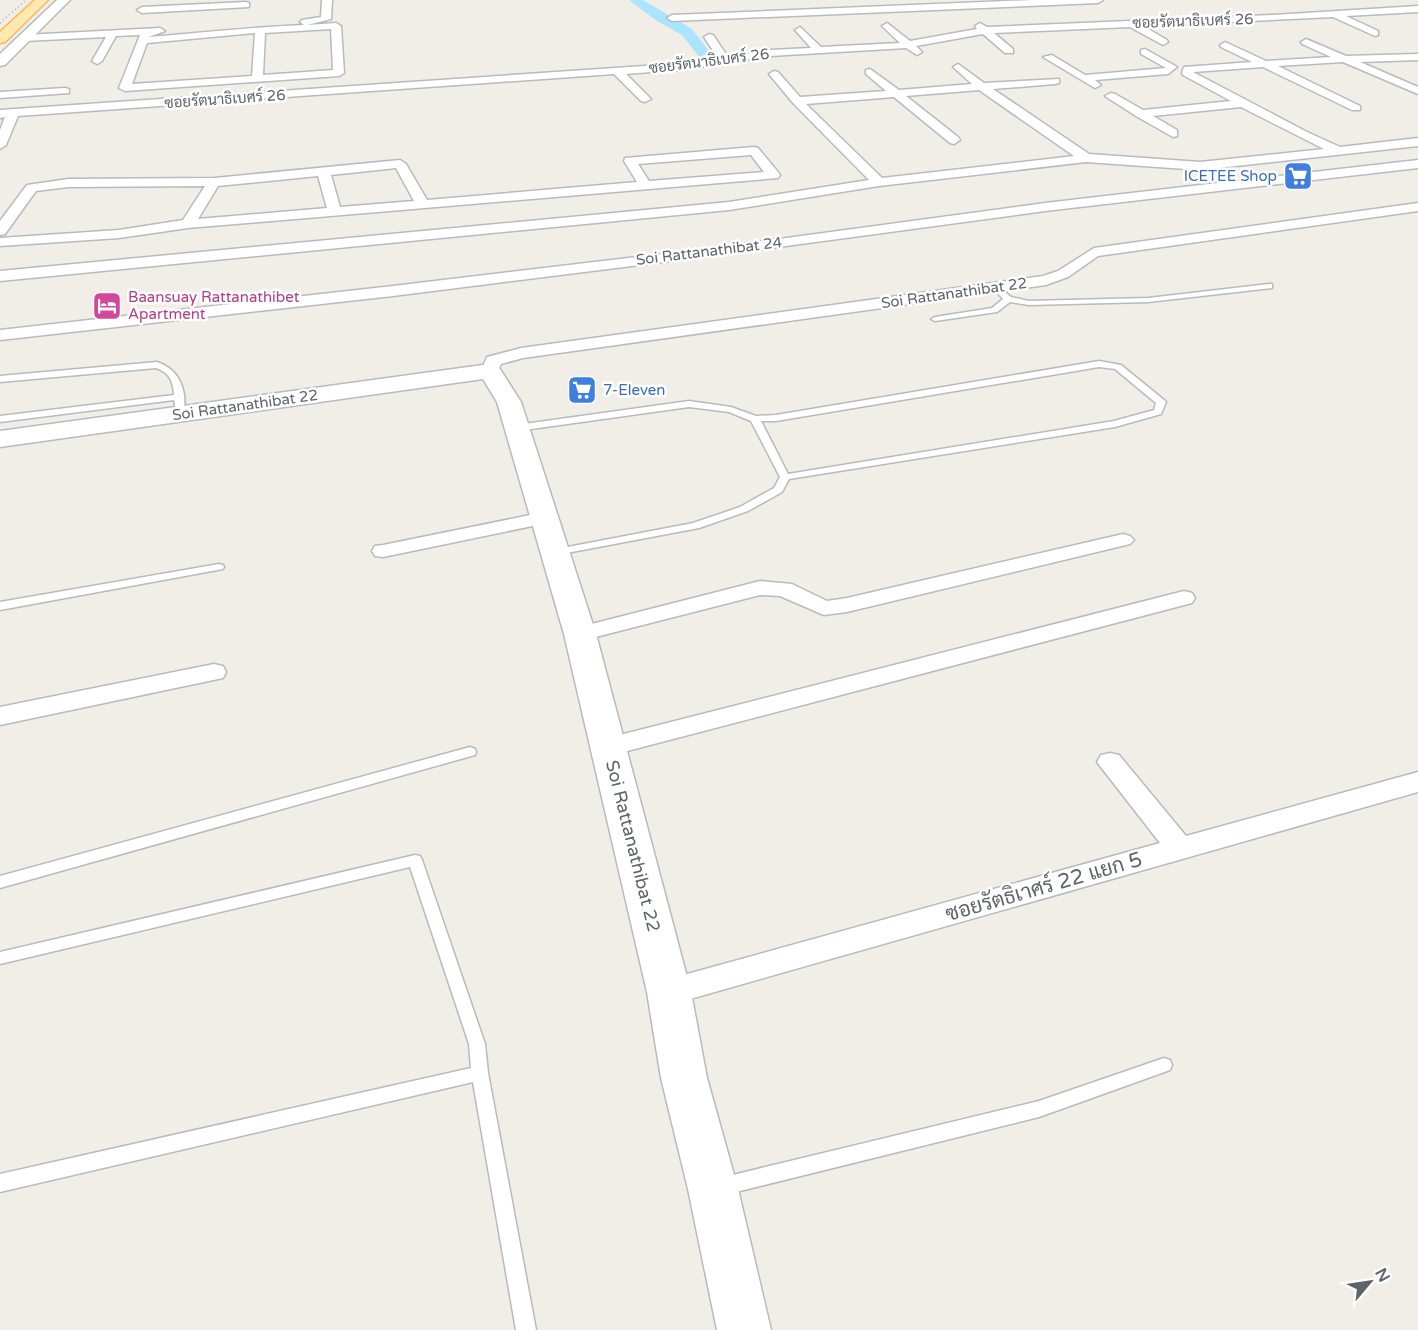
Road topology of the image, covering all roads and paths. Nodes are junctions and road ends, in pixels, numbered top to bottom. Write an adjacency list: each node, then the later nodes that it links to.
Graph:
1 (42, 0): 18 (main road)
2 (64, 0): 32 (street)
3 (327, 0): 21 (street)
4 (948, 0): 7 (street)
5 (1098, 0): 7 (street)
6 (247, 2): 10 (street); 21 (street)
7 (960, 6): 13 (street)
8 (1253, 9): 14 (street)
9 (1418, 9): 11 (street, ซอยรัตนาธิเบศร์ 26)
10 (142, 10)
11 (1398, 10): 12 (street, ซอยรัตนาธิเบศร์ 26); 15 (street)
12 (1334, 15): 14 (street, ซอยรัตนาธิเบศร์ 26); 29 (street)
13 (672, 18)
14 (1273, 18): 17 (street, ซอยรัตนาธิเบศร์ 26); 27 (street)
15 (1418, 18)
16 (1045, 19): 23 (street)
17 (1203, 21): 20 (street, ซอยรัตนาธิเบศร์ 26); 48 (street)
18 (19, 22): 33 (main road); 41 (main road)
19 (975, 23): 26 (street)
20 (1132, 24): 23 (street, ซอยรัตนาธิเบศร์ 26); 35 (street)
21 (237, 26): 30 (street)
22 (887, 26): 37 (street)
23 (1059, 27): 26 (street, ซอยรัตนาธิเบศร์ 26); 34 (street)
24 (260, 30): 30 (street); 56 (street); 56 (street)
25 (800, 30): 38 (street)
26 (986, 30): 37 (street, ซอยรัตนาธิเบศร์ 26); 39 (street)
27 (1293, 30)
28 (113, 33): 30 (street); 32 (street); 47 (street)
29 (1375, 33)
30 (144, 36): 56 (street)
31 (709, 37): 46 (street)
32 (24, 38): 41 (street)
33 (0, 39)
34 (1076, 39)
35 (1163, 42)
36 (1306, 42): 45 (street)
37 (908, 45): 38 (street, ซอยรัตนาธิเบศร์ 26); 42 (street)
38 (818, 50): 46 (street, ซอยรัตนาธิเบศร์ 26)
39 (1009, 51)
40 (1145, 52): 50 (street)
41 (5, 57)
42 (923, 57)
43 (1048, 57): 55 (street)
44 (1418, 57): 45 (street)
45 (1346, 59): 48 (street); 60 (street)
46 (725, 60): 51 (street, ซอยรัตนาธิเบศร์ 26)
47 (98, 61)
48 (1261, 63): 52 (street); 66 (street)
49 (958, 67): 58 (street)
50 (1170, 69): 52 (street); 55 (street)
51 (617, 70): 63 (street); 67 (street, ซอยรัตนาธิเบศร์ 26)
52 (1188, 71): 65 (street)
53 (870, 72): 61 (street)
54 (774, 74): 64 (street)
55 (1083, 78): 68 (street)
56 (258, 79)
57 (1055, 81): 58 (street)
58 (982, 87): 61 (street); 74 (street)
59 (65, 91): 62 (street)
60 (1418, 91)
61 (896, 92): 64 (street); 70 (street)
62 (0, 95)
63 (645, 99)
64 (797, 101): 81 (street)
65 (1243, 103): 68 (street); 73 (street)
66 (1356, 108)
67 (6, 114): 72 (street)
68 (1140, 114): 69 (street)
69 (1173, 133)
70 (954, 140)
71 (1418, 142): 73 (street)
72 (0, 146)
73 (1334, 152): 74 (street)
74 (1086, 158): 81 (street)
75 (1418, 164): 79 (street, Soi Rattanathibat 24)
76 (1281, 166): 79 (street)
77 (323, 170): 80 (street); 86 (street); 89 (street)
78 (1198, 175): 83 (street)
79 (1299, 177): 83 (street, Soi Rattanathibat 24); 84 (street)
80 (214, 182): 90 (street); 91 (street)
81 (879, 182): 93 (street)
82 (645, 185): 82 (street); 86 (street)
83 (1218, 186): 88 (street, Soi Rattanathibat 24)
84 (1316, 187)
85 (1010, 200): 88 (street)
86 (423, 205): 89 (street)
87 (1418, 207): 94 (street, Soi Rattanathibat 22)
88 (1025, 210): 98 (street, Soi Rattanathibat 24)
89 (335, 213): 90 (street)
90 (188, 224): 92 (street)
91 (0, 231)
92 (0, 242)
93 (0, 276)
94 (996, 286): 96 (lane); 99 (street, Soi Rattanathibat 22)
95 (1269, 286): 96 (lane)
96 (1008, 299): 97 (lane)
97 (935, 320)
98 (0, 335)
99 (490, 371): 101 (street, Soi Rattanathibat 22); 104 (street, Soi Rattanathibat 22)
100 (0, 378): 101 (lane)
101 (179, 406): 102 (lane); 105 (street, Soi Rattanathibat 22)
102 (0, 419)
103 (755, 419): 104 (lane); 106 (lane); 106 (lane)
104 (517, 428): 107 (street, Soi Rattanathibat 22)
105 (0, 439)
106 (785, 477): 107 (lane)
107 (550, 535): 109 (street); 113 (street, Soi Rattanathibat 22)
108 (1123, 540): 113 (street)
109 (383, 551)
110 (219, 567): 112 (lane)
111 (1184, 598): 116 (street)
112 (0, 606)
113 (580, 634): 116 (street, Soi Rattanathibat 22)
114 (214, 672): 115 (street)
115 (0, 716)
116 (608, 747): 123 (street, Soi Rattanathibat 22)
117 (470, 752): 121 (lane)
118 (1110, 762): 120 (street)
119 (1418, 782): 120 (street, ซอยรัตธิเาศร์ 22 แยก 5)
120 (1180, 848): 123 (street, ซอยรัตธิเาศร์ 22 แยก 5)
121 (0, 882)
122 (0, 958): 125 (lane)
123 (669, 992): 127 (street, Soi Rattanathibat 22)
124 (1164, 1065): 127 (lane)
125 (480, 1073): 126 (lane); 128 (lane)
126 (0, 1183)
127 (713, 1189): 129 (street, Soi Rattanathibat 22)
128 (526, 1330)
129 (744, 1330)

